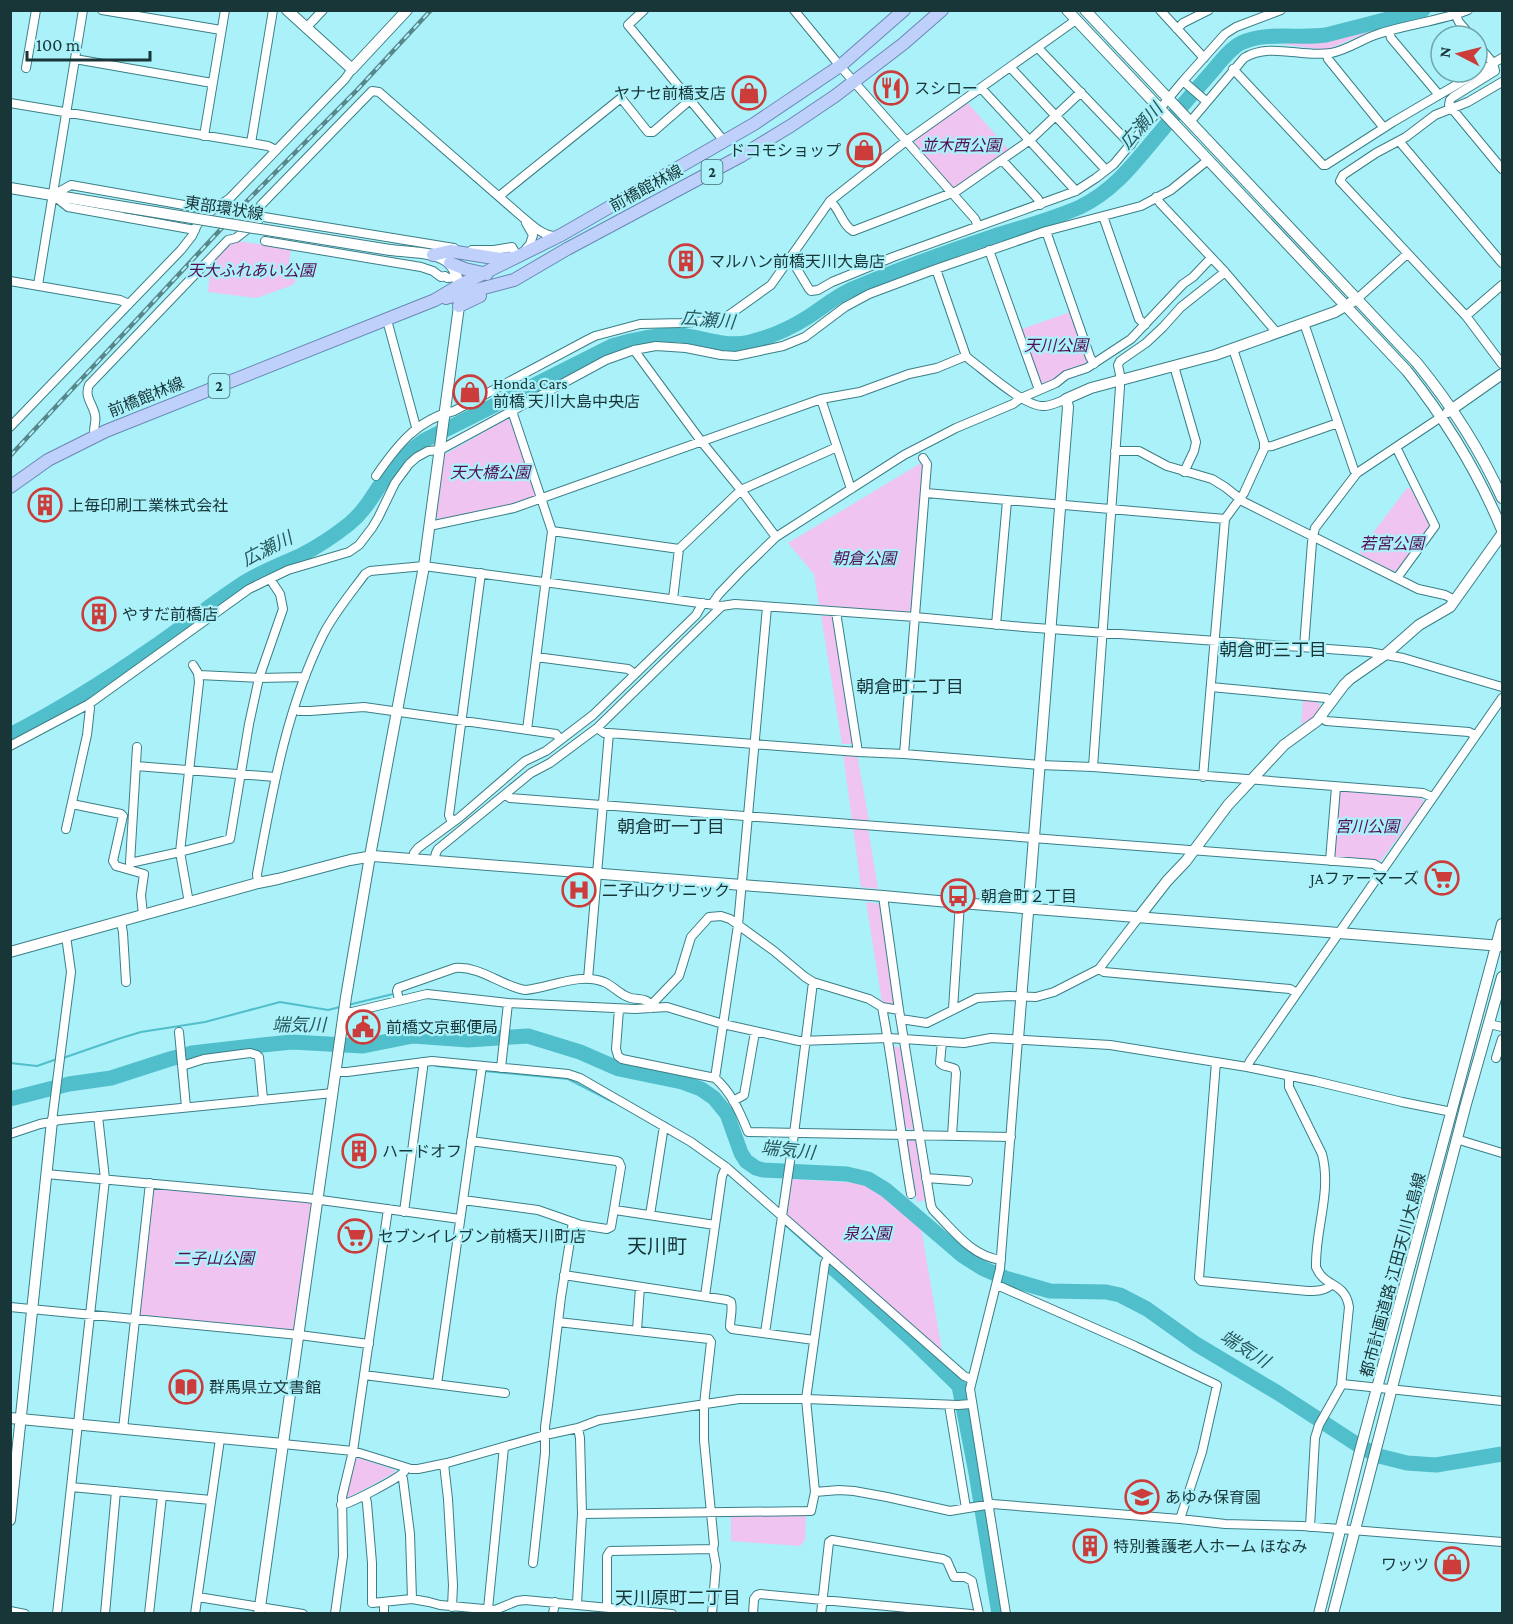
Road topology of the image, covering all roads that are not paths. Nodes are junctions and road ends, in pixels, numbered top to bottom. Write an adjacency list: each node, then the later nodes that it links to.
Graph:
1 (36, 10): 34 (street)
2 (83, 10): 31 (street)
3 (102, 10): 24 (street)
4 (225, 10): 24 (street)
5 (273, 10): 60 (street)
6 (287, 10): 22 (street)
7 (323, 10): 22 (street)
8 (407, 10): 36 (street)
9 (644, 10): 46 (street)
10 (794, 10): 33 (street)
11 (904, 10): 33 (main road, 前橋館林線 / 2)
12 (942, 10): 39 (main road, 前橋館林線 / 2)
13 (1068, 10): 20 (street)
14 (1160, 10): 23 (street)
15 (1209, 10): 23 (street)
16 (1468, 10): 19 (street)
17 (1280, 11): 28 (street)
18 (1090, 12): 47 (street)
19 (1456, 16): 21 (street); 25 (street)
20 (1076, 20): 26 (street); 51 (street)
21 (1461, 24)
22 (306, 28): 36 (street)
23 (1177, 29): 28 (street)
24 (221, 30): 38 (street)
25 (1389, 31): 27 (street); 44 (street)
26 (1038, 48): 35 (street); 43 (street)
27 (1328, 54): 37 (street); 54 (street)
28 (1204, 58): 41 (street)
29 (1489, 58): 32 (street)
30 (1503, 58): 32 (street)
31 (75, 59): 38 (street); 50 (street)
32 (1493, 63): 44 (street); 49 (street)
33 (840, 66): 39 (street); 57 (main road, 前橋館林線 / 2)
34 (26, 68)
35 (1011, 68): 42 (street); 52 (street)
36 (352, 69): 62 (street)
37 (1233, 69): 45 (street); 54 (street)
38 (212, 82): 55 (street)
39 (854, 82): 58 (street); 84 (main road, 前橋館林線 / 2)
40 (1503, 82): 49 (street)
41 (1186, 83): 45 (street); 47 (street)
42 (981, 88): 56 (street); 58 (street)
43 (1081, 92): 52 (street); 61 (street)
44 (1439, 95): 54 (street)
45 (1204, 99): 53 (street)
46 (690, 100): 57 (street); 71 (street)
47 (1171, 102): 51 (street); 53 (street)
48 (10, 103): 50 (street)
49 (1451, 109): 59 (street); 65 (street)
50 (66, 112): 55 (street); 70 (street)
51 (1162, 112): 61 (street); 64 (street)
52 (1056, 116): 56 (street); 66 (street)
53 (1187, 119): 100 (street)
54 (1384, 128)
55 (204, 136): 60 (street)
56 (1030, 140): 63 (street); 68 (street)
57 (724, 141): 82 (main road, 前橋館林線 / 2)
58 (906, 141): 69 (street); 73 (street)
59 (1399, 141): 86 (street); 92 (street)
60 (251, 143): 62 (street)
61 (1131, 144): 66 (street)
62 (276, 150): 75 (street)
63 (1002, 160): 69 (street); 74 (street)
64 (1208, 160): 72 (street); 102 (street)
65 (1503, 168)
66 (1106, 171): 68 (street)
67 (10, 188): 70 (street, 東部環状線)
68 (1076, 191): 74 (street)
69 (953, 194): 73 (street); 79 (street)
70 (53, 195): 75 (street); 80 (street); 87 (street, 東部環状線, bridge); 97 (street)
71 (500, 197): 76 (street); 78 (street)
72 (1156, 197): 77 (street); 89 (street)
73 (831, 201): 90 (street)
74 (1040, 205): 79 (street)
75 (212, 210): 80 (street)
76 (520, 215): 82 (street); 88 (street)
77 (1103, 216): 81 (street); 106 (street)
78 (258, 217): 88 (street); 127 (street)
79 (978, 226): 90 (street)
80 (195, 230): 101 (street)
81 (1046, 231): 85 (street); 111 (street)
82 (561, 235): 88 (main road, 前橋館林線 / 2)
83 (266, 242): 99 (street)
84 (567, 249): 95 (main road); 99 (main road, 前橋館林線 / 2)
85 (989, 250): 93 (street); 116 (street)
86 (1407, 254): 100 (street); 103 (street)
87 (433, 255): 88 (main road); 91 (street, 東部環状線)
88 (518, 256): 95 (main road, 前橋館林線 / 2)
89 (1211, 258): 94 (street); 106 (street)
90 (789, 260): 122 (street)
91 (450, 263): 95 (main road); 99 (street)
92 (1503, 263)
93 (936, 269): 109 (street); 110 (street)
94 (1225, 272): 107 (street); 115 (street)
95 (484, 273): 99 (main road, 前橋館林線 / 2)
96 (10, 281): 97 (street)
97 (38, 285): 101 (street)
98 (1503, 285): 103 (street)
99 (459, 291): 104 (main road, 前橋館林線 / 2); 122 (street)
100 (1357, 299): 102 (street); 120 (street)
101 (129, 304): 125 (street)
102 (1346, 306): 105 (street); 123 (street)
103 (1466, 316): 112 (street)
104 (387, 320): 126 (street); 127 (main road, 前橋館林線 / 2)
105 (1304, 323): 107 (street); 124 (street)
106 (1144, 325): 111 (street)
107 (1277, 333): 108 (street)
108 (1233, 349): 113 (street); 131 (street)
109 (634, 350): 121 (street); 128 (street)
110 (966, 356): 117 (street); 118 (street)
111 (1094, 363): 116 (street)
112 (1503, 364)
113 (1174, 366): 115 (street); 135 (street)
114 (1503, 374): 120 (street)
115 (1120, 380): 119 (street); 133 (street)
116 (1039, 390): 117 (street)
117 (1021, 398): 119 (street); 139 (street)
118 (821, 399): 128 (street); 130 (street)
119 (1066, 399): 146 (street)
120 (1453, 409): 123 (street); 143 (street)
121 (512, 411): 129 (street); 142 (street)
122 (444, 417): 126 (street); 129 (street)
123 (1441, 417): 132 (street); 151 (street)
124 (1338, 423): 131 (street); 136 (street)
125 (10, 427)
126 (416, 427): 137 (street)
127 (95, 436): 138 (main road, 前橋館林線 / 2)
128 (700, 441): 140 (street); 142 (street)
129 (440, 446): 149 (street); 158 (street)
130 (837, 447): 139 (street); 140 (street)
131 (1264, 447): 144 (street)
132 (1395, 447): 136 (street); 157 (street)
133 (1115, 451): 135 (street); 147 (street)
134 (923, 458): 141 (street)
135 (1184, 472): 144 (street)
136 (1357, 473): 152 (street)
137 (375, 476)
138 (10, 488)
139 (851, 489): 153 (street)
140 (741, 490): 153 (street); 154 (street)
141 (926, 493): 145 (street); 166 (street)
142 (542, 498): 149 (street); 150 (street)
143 (1503, 498)
144 (1240, 499): 148 (street); 152 (street)
145 (1007, 501): 146 (street); 167 (street)
146 (1061, 505): 147 (street); 168 (street)
147 (1111, 509): 148 (street); 169 (street)
148 (1225, 519): 170 (street)
149 (429, 524): 155 (street)
150 (552, 531): 154 (street); 159 (street)
151 (1503, 532): 161 (street)
152 (1313, 535): 157 (street); 171 (street)
153 (776, 537): 162 (street)
154 (679, 549): 160 (street)
155 (424, 566): 156 (street); 177 (street); 185 (street)
156 (481, 573): 159 (street); 187 (street)
157 (1397, 578): 161 (street)
158 (270, 579): 178 (street); 183 (street)
159 (546, 583): 160 (street); 173 (street)
160 (673, 599): 162 (street)
161 (1455, 600): 172 (street)
162 (707, 604): 163 (street); 175 (street)
163 (722, 606): 164 (street); 188 (street)
164 (767, 607): 165 (street); 193 (street)
165 (836, 612): 166 (street); 196 (street)
166 (915, 617): 167 (street); 197 (street)
167 (996, 625): 168 (street)
168 (1052, 628): 169 (street); 198 (street)
169 (1103, 633): 170 (street); 200 (street)
170 (1214, 641): 171 (street); 179 (street)
171 (1304, 647): 172 (street)
172 (1386, 654): 180 (street); 182 (street)
173 (536, 657): 175 (street); 189 (street)
174 (194, 665): 176 (street)
175 (635, 674): 192 (street)
176 (199, 675): 178 (street); 201 (street)
177 (305, 677): 178 (street); 184 (street)
178 (259, 678): 202 (street)
179 (1211, 687): 182 (street); 204 (street)
180 (1503, 687)
181 (1503, 698): 191 (street)
182 (1333, 701): 186 (street)
183 (89, 704): 194 (street); 209 (street)
184 (294, 709): 185 (street); 203 (street)
185 (396, 712): 187 (street); 217 (street)
186 (1321, 717): 191 (street); 205 (street)
187 (461, 721): 189 (street); 212 (street)
188 (597, 728): 190 (street); 207 (street)
189 (527, 729): 192 (street)
190 (609, 733): 193 (street); 210 (street)
191 (1475, 735): 208 (street)
192 (560, 739): 212 (street)
193 (754, 743): 196 (street); 211 (street)
194 (10, 746)
195 (137, 747): 199 (street)
196 (858, 752): 197 (street)
197 (904, 754): 198 (street)
198 (1040, 765): 200 (street); 214 (street)
199 (136, 766): 201 (street); 216 (street)
200 (1093, 767): 204 (street)
201 (189, 771): 202 (street); 216 (street)
202 (241, 774): 203 (street); 216 (street)
203 (275, 777): 223 (street)
204 (1203, 777): 205 (street)
205 (1251, 780): 206 (street); 215 (street)
206 (1336, 787): 208 (street); 220 (street)
207 (506, 795): 210 (street); 219 (street)
208 (1432, 798): 221 (street)
209 (72, 804): 213 (street); 229 (street)
210 (603, 805): 211 (street); 222 (street)
211 (747, 815): 214 (street); 224 (street)
212 (452, 823): 218 (street)
213 (66, 829)
214 (1034, 838): 215 (street); 228 (street)
215 (1194, 850): 220 (street); 230 (street)
216 (180, 852): 226 (street)
217 (370, 856): 218 (street); 223 (street); 253 (street)
218 (414, 859): 219 (street)
219 (434, 861): 222 (street)
220 (1330, 861): 221 (street)
221 (1382, 869): 234 (street)
222 (596, 874): 224 (street); 240 (street)
223 (258, 883): 226 (street)
224 (741, 885): 225 (street); 233 (street)
225 (883, 896): 227 (street); 254 (street)
226 (189, 903): 229 (street)
227 (960, 903): 228 (street); 252 (street)
228 (1029, 909): 230 (street); 244 (street)
229 (143, 915): 231 (street)
230 (1139, 917): 234 (street); 238 (street)
231 (121, 921): 235 (street); 241 (street)
232 (1503, 924): 236 (street, 都市計画道路 江田天川大島線)
233 (738, 925): 242 (street); 249 (street); 255 (street)
234 (1339, 933): 236 (street); 243 (street)
235 (66, 936): 237 (street); 282 (street)
236 (1500, 946): 280 (street, 都市計画道路 江田天川大島線)
237 (10, 952)
238 (1099, 969): 243 (street); 244 (street)
239 (1503, 977): 256 (street, 都市計画道路 江田天川大島線)
240 (588, 979): 245 (street); 246 (street)
241 (126, 982)
242 (813, 982): 248 (street); 264 (street)
243 (1298, 993): 271 (street)
244 (1021, 996): 252 (street); 262 (street)
245 (640, 999): 249 (street); 251 (street)
246 (399, 1000): 247 (street); 253 (street)
247 (508, 1003): 250 (street); 272 (street)
248 (882, 1007): 254 (street); 260 (street)
249 (651, 1008): 251 (street); 255 (street)
250 (619, 1009): 251 (street); 275 (street)
251 (639, 1009)
252 (953, 1010): 254 (street)
253 (345, 1012): 273 (street)
254 (900, 1015): 261 (street)
255 (723, 1024): 259 (street); 275 (street)
256 (1489, 1024): 257 (street); 290 (street, 都市計画道路 江田天川大島線)
257 (1503, 1027)
258 (179, 1032): 269 (street)
259 (755, 1032): 264 (street); 278 (street)
260 (888, 1038): 261 (street); 264 (street); 286 (street)
261 (904, 1039): 265 (street); 287 (street)
262 (1018, 1039): 265 (street); 268 (street); 289 (street)
263 (1503, 1039): 266 (street)
264 (806, 1040): 285 (street)
265 (942, 1042): 288 (street)
266 (1496, 1058)
267 (423, 1062): 270 (street); 273 (street); 304 (street)
268 (1216, 1062): 271 (street); 314 (street)
269 (182, 1066): 277 (street); 279 (street)
270 (482, 1066): 272 (street); 291 (street)
271 (1248, 1067): 274 (street)
272 (501, 1068): 283 (street)
273 (336, 1072): 276 (street)
274 (1289, 1076): 280 (street); 314 (street)
275 (715, 1078): 278 (street)
276 (333, 1093): 277 (street); 300 (street)
277 (263, 1099): 279 (street)
278 (733, 1101): 285 (street)
279 (186, 1107): 281 (street)
280 (1452, 1112): 331 (street, 都市計画道路 江田天川大島線)
281 (98, 1116): 282 (street); 296 (street)
282 (52, 1121): 284 (street); 294 (street)
283 (665, 1127): 293 (street); 305 (street)
284 (10, 1134)
285 (794, 1134): 286 (street); 306 (street)
286 (900, 1135): 287 (street); 299 (street)
287 (920, 1135): 288 (street); 295 (street)
288 (952, 1136): 289 (street)
289 (1011, 1137): 311 (street)
290 (1456, 1139): 292 (street); 332 (street, 都市計画道路 江田天川大島線)
291 (471, 1141): 301 (street); 303 (street)
292 (1503, 1153)
293 (726, 1167): 306 (street); 309 (street)
294 (46, 1174): 296 (street); 318 (street)
295 (927, 1178): 297 (street); 311 (street)
296 (105, 1179): 298 (street); 319 (street)
297 (968, 1181)
298 (150, 1183): 300 (street); 320 (street)
299 (910, 1194)
300 (318, 1200): 302 (street); 324 (street)
301 (463, 1200): 307 (street); 308 (street)
302 (388, 1209): 304 (street); 326 (street)
303 (615, 1210): 305 (street); 308 (street)
304 (404, 1212): 307 (street)
305 (650, 1215): 309 (street)
306 (781, 1216): 310 (street); 323 (street)
307 (460, 1219): 329 (street)
308 (573, 1222): 312 (street)
309 (715, 1225): 316 (street)
310 (828, 1258): 325 (street); 328 (street)
311 (1000, 1265): 313 (street)
312 (564, 1275): 315 (street); 321 (street)
313 (998, 1282): 328 (street); 361 (street)
314 (1332, 1284): 330 (street)
315 (640, 1287): 316 (street); 322 (street)
316 (705, 1296): 323 (street)
317 (10, 1307): 318 (street)
318 (32, 1309): 319 (street); 338 (street)
319 (90, 1316): 320 (street); 339 (street)
320 (135, 1320): 324 (street); 341 (street)
321 (558, 1322): 322 (street); 342 (street)
322 (637, 1330): 336 (street)
323 (765, 1333): 325 (street)
324 (299, 1335): 326 (street); 344 (street)
325 (814, 1340): 334 (street)
326 (369, 1344): 327 (street)
327 (364, 1375): 329 (street); 346 (street)
328 (971, 1379): 337 (street)
329 (436, 1384): 333 (street)
330 (1342, 1384): 331 (street); 363 (street)
331 (1377, 1388): 332 (street); 364 (street, 都市計画道路 江田天川大島線)
332 (1391, 1390): 335 (street); 365 (street, 都市計画道路 江田天川大島線)
333 (505, 1394)
334 (806, 1399): 336 (street); 337 (street); 351 (street)
335 (1503, 1401)
336 (704, 1404): 340 (street); 359 (street)
337 (961, 1405): 356 (street); 358 (street)
338 (16, 1419): 339 (street); 357 (street)
339 (78, 1425): 341 (street); 349 (street)
340 (578, 1428): 342 (street); 360 (street)
341 (123, 1429): 343 (street)
342 (545, 1435): 345 (street); 368 (street)
343 (220, 1438): 344 (street); 354 (street)
344 (282, 1444): 346 (street); 379 (street)
345 (504, 1447): 347 (street); 381 (street)
346 (353, 1451): 348 (street); 355 (street)
347 (444, 1464): 348 (street); 375 (street)
348 (403, 1471): 352 (street); 370 (street)
349 (71, 1487): 350 (street); 385 (street)
350 (116, 1491): 353 (street); 386 (street)
351 (815, 1492): 358 (street); 359 (street)
352 (365, 1495): 355 (street); 373 (street)
353 (162, 1496): 354 (street); 387 (street)
354 (211, 1500): 369 (street)
355 (341, 1505): 390 (street)
356 (984, 1506): 358 (street); 361 (street); 398 (street)
357 (11, 1508): 362 (street)
358 (966, 1508)
359 (711, 1512): 360 (street); 367 (street)
360 (582, 1514): 374 (street)
361 (1180, 1519): 363 (street)
362 (10, 1520)
363 (1310, 1527): 364 (street)
364 (1342, 1529): 365 (street); 399 (street, 都市計画道路 江田天川大島線)
365 (1356, 1531): 366 (street); 400 (street, 都市計画道路 江田天川大島線)
366 (1503, 1542)
367 (713, 1549): 376 (street); 394 (street)
368 (533, 1563)
369 (198, 1597): 379 (street); 388 (street)
370 (412, 1599): 373 (street); 377 (street)
371 (823, 1600): 378 (street); 383 (street); 395 (street); 396 (street)
372 (555, 1602): 374 (street); 381 (street); 392 (street)
373 (384, 1603): 391 (street)
374 (577, 1604): 376 (street)
375 (452, 1606): 377 (street); 381 (street)
376 (607, 1607): 393 (street)
377 (440, 1609)
378 (879, 1609): 382 (street)
379 (259, 1610): 389 (street)
380 (10, 1611): 384 (street)
381 (493, 1611)
382 (936, 1612): 397 (street)
383 (978, 1613)
384 (25, 1614)
385 (57, 1614)
386 (105, 1614)
387 (149, 1614)
388 (195, 1614)
389 (303, 1614)
390 (335, 1614)
391 (384, 1614)
392 (553, 1614)
393 (672, 1614)
394 (712, 1614)
395 (753, 1614)
396 (822, 1614)
397 (972, 1614)
398 (1006, 1614)
399 (1319, 1614)
400 (1333, 1614)

